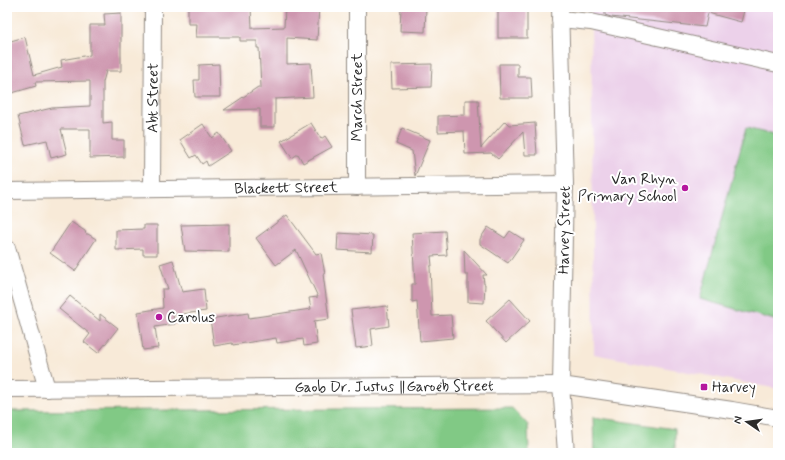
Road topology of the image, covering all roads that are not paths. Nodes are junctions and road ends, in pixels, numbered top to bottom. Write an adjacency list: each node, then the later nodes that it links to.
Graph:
1 (153, 7): 7 (street, Abt Street)
2 (357, 7): 6 (street, March Street)
3 (560, 13): 4 (street); 5 (street, Harvey Street)
4 (778, 64)
5 (565, 184): 6 (street, Blackett Street); 10 (street, Harvey Street)
6 (357, 187): 7 (street, Blackett Street)
7 (152, 190): 8 (street, Blackett Street)
8 (7, 191)
9 (7, 248): 12 (street)
10 (561, 385): 12 (street, Gaob Dr. Justus ǁGaroëb Street); 13 (street, Gaob Dr. Justus ǁGaroëb Street); 14 (street, Harvey Street)
11 (7, 389): 12 (street, Gaob Dr. Justus ǁGaroëb Street)
12 (47, 390)
13 (778, 418)
14 (566, 453)

